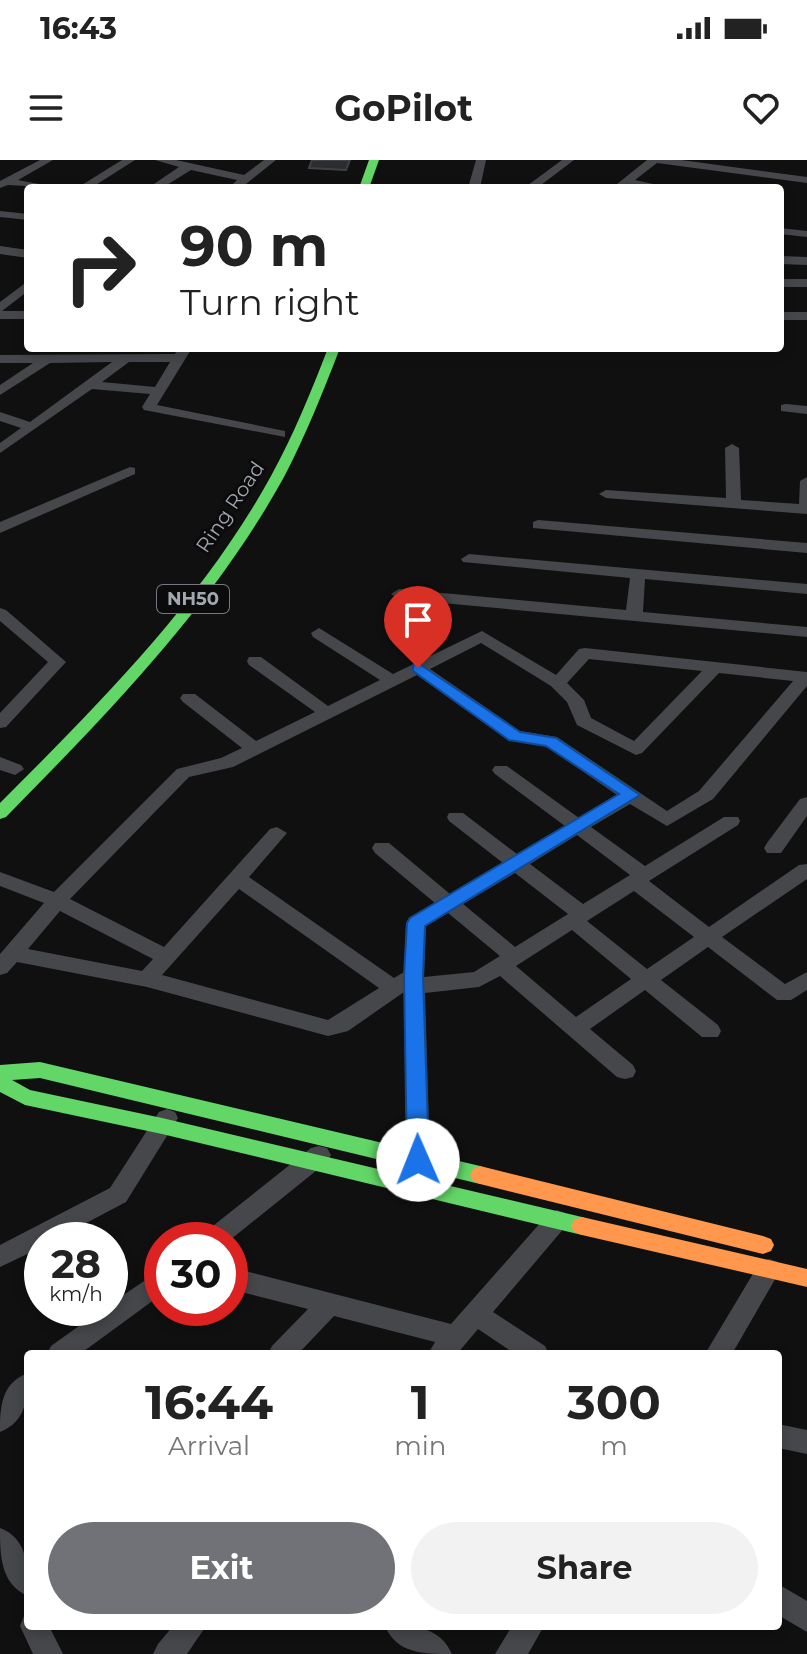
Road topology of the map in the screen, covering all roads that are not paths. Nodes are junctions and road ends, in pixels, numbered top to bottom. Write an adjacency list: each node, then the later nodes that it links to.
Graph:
1 (48, 160): 16 (street)
2 (130, 160): 17 (street)
3 (160, 160): 11 (street)
4 (271, 160): 14 (street)
5 (374, 160): 20 (main road)
6 (390, 160): 21 (main road)
7 (481, 160): 22 (street)
8 (569, 160): 23 (street)
9 (656, 160): 13 (street); 24 (street)
10 (740, 160): 12 (street)
11 (189, 166): 14 (street); 18 (street)
12 (807, 169)
13 (768, 175): 15 (street); 25 (street)
14 (246, 179): 19 (street)
15 (807, 180)
16 (4, 184): 26 (street)
17 (90, 184)
18 (160, 184)
19 (239, 184)
20 (365, 184)
21 (382, 184)
22 (475, 184)
23 (536, 184)
24 (623, 184)
25 (757, 184)
26 (24, 186)
27 (0, 214): 28 (street)
28 (24, 217)
29 (807, 218): 30 (street)
30 (785, 232): 31 (street)
31 (807, 234)
32 (0, 250): 33 (street)
33 (24, 253)
34 (784, 260): 35 (street)
35 (807, 261)
36 (784, 283): 37 (street)
37 (807, 283)
38 (0, 288): 39 (street)
39 (24, 288): 40 (street)
40 (0, 308)
41 (0, 315): 42 (street)
42 (24, 315)
43 (784, 316): 44 (street)
44 (807, 316)
45 (333, 352): 95 (main road, Ring Road / NH50)
46 (182, 353): 48 (street); 53 (street)
47 (49, 354): 48 (street); 49 (street); 52 (street)
48 (126, 358): 51 (street)
49 (0, 359)
50 (308, 363): 58 (main road, Ring Road)
51 (89, 385): 53 (street); 57 (street)
52 (0, 391)
53 (159, 391): 58 (street)
54 (786, 408): 55 (street)
55 (807, 410)
56 (0, 416): 57 (street)
57 (32, 427): 60 (street)
58 (280, 434): 62 (main road, Ring Road)
59 (732, 448): 65 (street)
60 (0, 449)
61 (130, 471): 68 (street)
62 (255, 477)
63 (807, 481): 66 (street)
64 (606, 494): 65 (street)
65 (734, 504): 66 (street)
66 (806, 509)
67 (538, 525): 69 (street)
68 (0, 528)
69 (807, 548)
70 (469, 559): 71 (street)
71 (638, 574): 72 (street); 75 (street)
72 (807, 589)
73 (399, 594): 75 (street)
74 (0, 613): 88 (street)
75 (634, 616): 76 (street)
76 (807, 632)
77 (319, 633): 82 (street)
78 (255, 661): 87 (street)
79 (715, 667): 81 (street); 83 (street); 83 (street)
80 (418, 668): 82 (street); 83 (street); 93 (street)
81 (806, 677): 93 (street)
82 (393, 681): 87 (street)
83 (556, 682)
84 (94, 688): 86 (main road)
85 (189, 698): 89 (street)
86 (75, 709)
87 (327, 713): 89 (street)
88 (0, 723)
89 (255, 749): 107 (street)
90 (13, 764): 92 (main road)
91 (501, 770): 98 (street)
92 (0, 784)
93 (631, 795): 98 (street)
94 (807, 803): 101 (street)
95 (0, 813)
96 (456, 817): 102 (street)
97 (731, 821): 105 (street)
98 (577, 826): 102 (street); 105 (street)
99 (277, 833): 104 (street)
100 (382, 848): 108 (street)
101 (774, 848)
102 (516, 863): 108 (street); 109 (street)
103 (806, 870): 110 (street)
104 (237, 878): 111 (street); 118 (street)
105 (640, 878): 109 (street); 110 (street)
106 (0, 879): 107 (street)
107 (57, 901): 111 (street); 112 (street)
108 (448, 902): 113 (street); 117 (street)
109 (577, 917): 113 (street); 115 (street)
110 (709, 938): 115 (street); 116 (street)
111 (167, 957): 114 (street)
112 (7, 961): 114 (street)
113 (508, 961): 117 (street); 119 (street)
114 (147, 979): 118 (street)
115 (647, 980): 119 (street); 120 (street)
116 (807, 980)
117 (414, 981): 118 (street); 127 (street)
118 (393, 988)
119 (575, 1028): 121 (street)
120 (710, 1031)
121 (625, 1071)
122 (0, 1073): 124 (main road)
123 (0, 1082): 125 (main road)
124 (178, 1101): 125 (street); 126 (main road)
125 (162, 1126): 128 (main road); 131 (street)
126 (337, 1140): 127 (main road); 128 (street)
127 (418, 1160): 132 (main road)
128 (309, 1163): 129 (main road); 130 (street)
129 (557, 1220): 132 (main road); 137 (street)
130 (235, 1222)
131 (0, 1257)
132 (778, 1260): 133 (main road); 142 (street)
133 (807, 1278)
134 (248, 1283): 136 (street)
135 (144, 1293): 139 (street)
136 (329, 1304): 138 (street); 140 (street)
137 (477, 1315): 138 (street); 141 (street)
138 (449, 1345)
139 (66, 1350)
140 (285, 1350)
141 (530, 1350)
142 (721, 1350)
143 (24, 1390): 144 (street)
144 (0, 1420)
145 (782, 1437): 146 (street)
146 (807, 1442)
147 (0, 1541): 148 (street)
148 (24, 1576)
149 (782, 1601): 150 (street)
150 (807, 1618)
151 (36, 1630): 155 (street)
152 (189, 1630): 156 (street)
153 (404, 1630): 157 (street)
154 (527, 1630): 158 (street)
155 (48, 1654)
156 (168, 1654)
157 (437, 1654)
158 (510, 1654)

